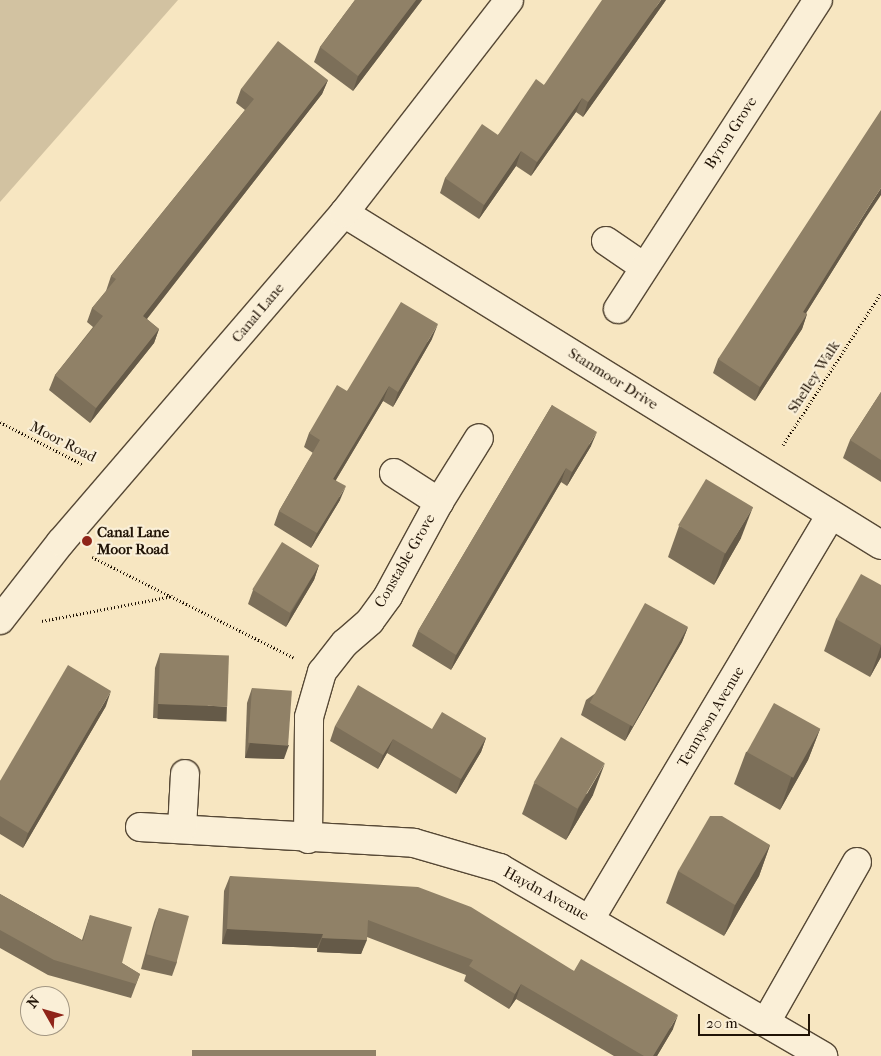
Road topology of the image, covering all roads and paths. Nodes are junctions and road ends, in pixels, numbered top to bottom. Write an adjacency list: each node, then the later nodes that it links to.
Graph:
1 (508, 0): 3 (street, Canal Lane)
2 (818, 0): 5 (street, Byron Grove)
3 (344, 213): 11 (street, Stanmoor Drive); 12 (street, Canal Lane)
4 (606, 241): 5 (street)
5 (644, 267): 7 (street, Byron Grove)
6 (881, 293): 11 (path, Shelley Walk)
7 (618, 309)
8 (0, 422): 12 (path, Moor Road)
9 (479, 438): 13 (street, Constable Grove)
10 (394, 473): 13 (street, Constable Grove)
11 (765, 473): 14 (street, Stanmoor Drive)
12 (115, 482): 15 (street, Canal Lane)
13 (439, 502): 20 (street, Constable Grove)
14 (831, 515): 16 (street, Stanmoor Drive); 26 (street, Tennyson Avenue)
15 (61, 542): 17 (path); 18 (street, Canal Lane)
16 (881, 545)
17 (174, 596): 19 (path); 20 (path)
18 (0, 620)
19 (39, 622)
20 (322, 672): 24 (street, Constable Grove)
21 (185, 774): 23 (street)
22 (140, 827): 23 (street, Haydn Avenue)
23 (182, 828): 24 (street, Haydn Avenue)
24 (308, 839): 26 (street, Haydn Avenue)
25 (856, 862): 27 (street)
26 (590, 919): 27 (street, Haydn Avenue)
27 (766, 1022): 28 (street, Haydn Avenue)
28 (823, 1056)

